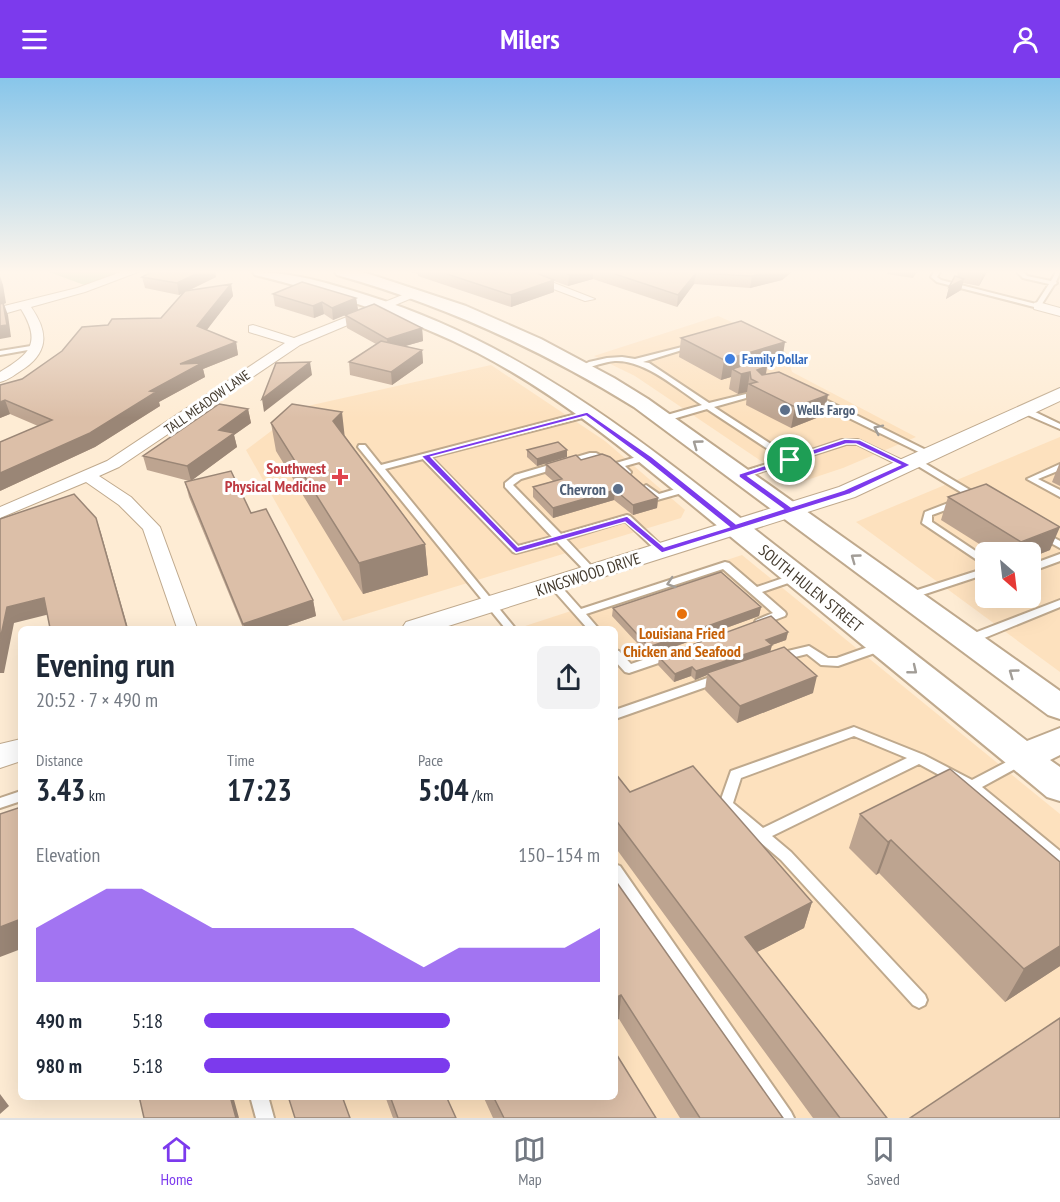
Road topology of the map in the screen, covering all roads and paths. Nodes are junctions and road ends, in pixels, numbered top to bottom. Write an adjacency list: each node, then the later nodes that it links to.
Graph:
1 (36, 321): 8 (street)
2 (347, 321): 6 (street, TALL MEADOW LANE)
3 (417, 321): 12 (main road, SOUTH HULEN STREET)
4 (485, 321): 11 (main road)
5 (253, 329): 6 (street)
6 (295, 342): 31 (street, TALL MEADOW LANE)
7 (700, 344): 10 (lane)
8 (37, 347): 9 (lane); 13 (street)
9 (0, 353)
10 (636, 361): 11 (lane); 17 (lane)
11 (578, 364): 12 (main road); 20 (main road)
12 (530, 377): 19 (main road, SOUTH HULEN STREET)
13 (0, 378)
14 (806, 394): 25 (lane, one-way to 14)
15 (1060, 394): 18 (street, KINGSWOOD DRIVE)
16 (742, 396): 17 (lane)
17 (706, 406): 20 (lane); 24 (lane)
18 (1026, 411): 21 (lane); 25 (street, KINGSWOOD DRIVE)
19 (587, 414): 23 (lane); 29 (main road, SOUTH HULEN STREET)
20 (663, 419): 30 (main road, one-way to 20)
21 (1060, 427)
22 (362, 447): 28 (lane)
23 (425, 456): 28 (lane); 39 (lane)
24 (790, 460): 25 (lane); 30 (lane)
25 (918, 460): 33 (lane); 35 (street, KINGSWOOD DRIVE)
26 (619, 465): 29 (lane); 29 (lane); 39 (lane)
27 (1060, 467): 32 (lane)
28 (379, 468): 52 (lane)
29 (641, 473): 37 (main road, SOUTH HULEN STREET)
30 (741, 475): 35 (main road)
31 (88, 476): 36 (street, TALL MEADOW LANE); 54 (street)
32 (1060, 494)
33 (973, 496): 34 (lane); 42 (lane)
34 (990, 503)
35 (789, 510): 37 (street, KINGSWOOD DRIVE); 50 (main road, one-way to 35)
36 (0, 513)
37 (735, 527): 41 (street, KINGSWOOD DRIVE); 47 (main road, SOUTH HULEN STREET)
38 (1030, 527): 40 (lane)
39 (559, 538): 41 (lane); 45 (lane)
40 (1060, 545)
41 (662, 551): 45 (street, KINGSWOOD DRIVE)
42 (975, 556)
43 (1060, 557): 44 (lane)
44 (1041, 564)
45 (593, 573): 48 (street, KINGSWOOD DRIVE)
46 (975, 575): 50 (lane)
47 (796, 577): 49 (lane); 60 (main road, SOUTH HULEN STREET)
48 (554, 585): 52 (street, KINGSWOOD DRIVE); 53 (lane)
49 (756, 591): 53 (lane, one-way to 53); 58 (lane)
50 (908, 596): 59 (main road)
51 (1060, 603): 59 (lane)
52 (490, 605): 55 (street, KINGSWOOD DRIVE); 56 (lane)
53 (579, 613): 57 (lane)
54 (186, 626)
55 (422, 626)
56 (508, 626)
57 (591, 626)
58 (748, 627)
59 (968, 640): 65 (main road, one-way to 59)
60 (883, 646): 63 (lane); 71 (main road, SOUTH HULEN STREET, one-way to 71)
61 (685, 649): 62 (lane)
62 (618, 657)
63 (764, 662)
64 (732, 674): 66 (lane)
65 (1060, 707)
66 (618, 714)
67 (1060, 740): 71 (main road)
68 (18, 751): 69 (street)
69 (0, 756)
70 (919, 758): 72 (lane); 76 (lane); 76 (lane)
71 (1024, 758): 72 (lane); 73 (main road, SOUTH HULEN STREET)
72 (972, 786): 77 (lane)
73 (1060, 787)
74 (18, 797): 75 (lane)
75 (0, 803)
76 (761, 835): 79 (lane)
77 (1060, 859)
78 (618, 874): 82 (lane)
79 (919, 1000)
80 (260, 1100): 81 (lane)
81 (265, 1118)
82 (785, 1118)

